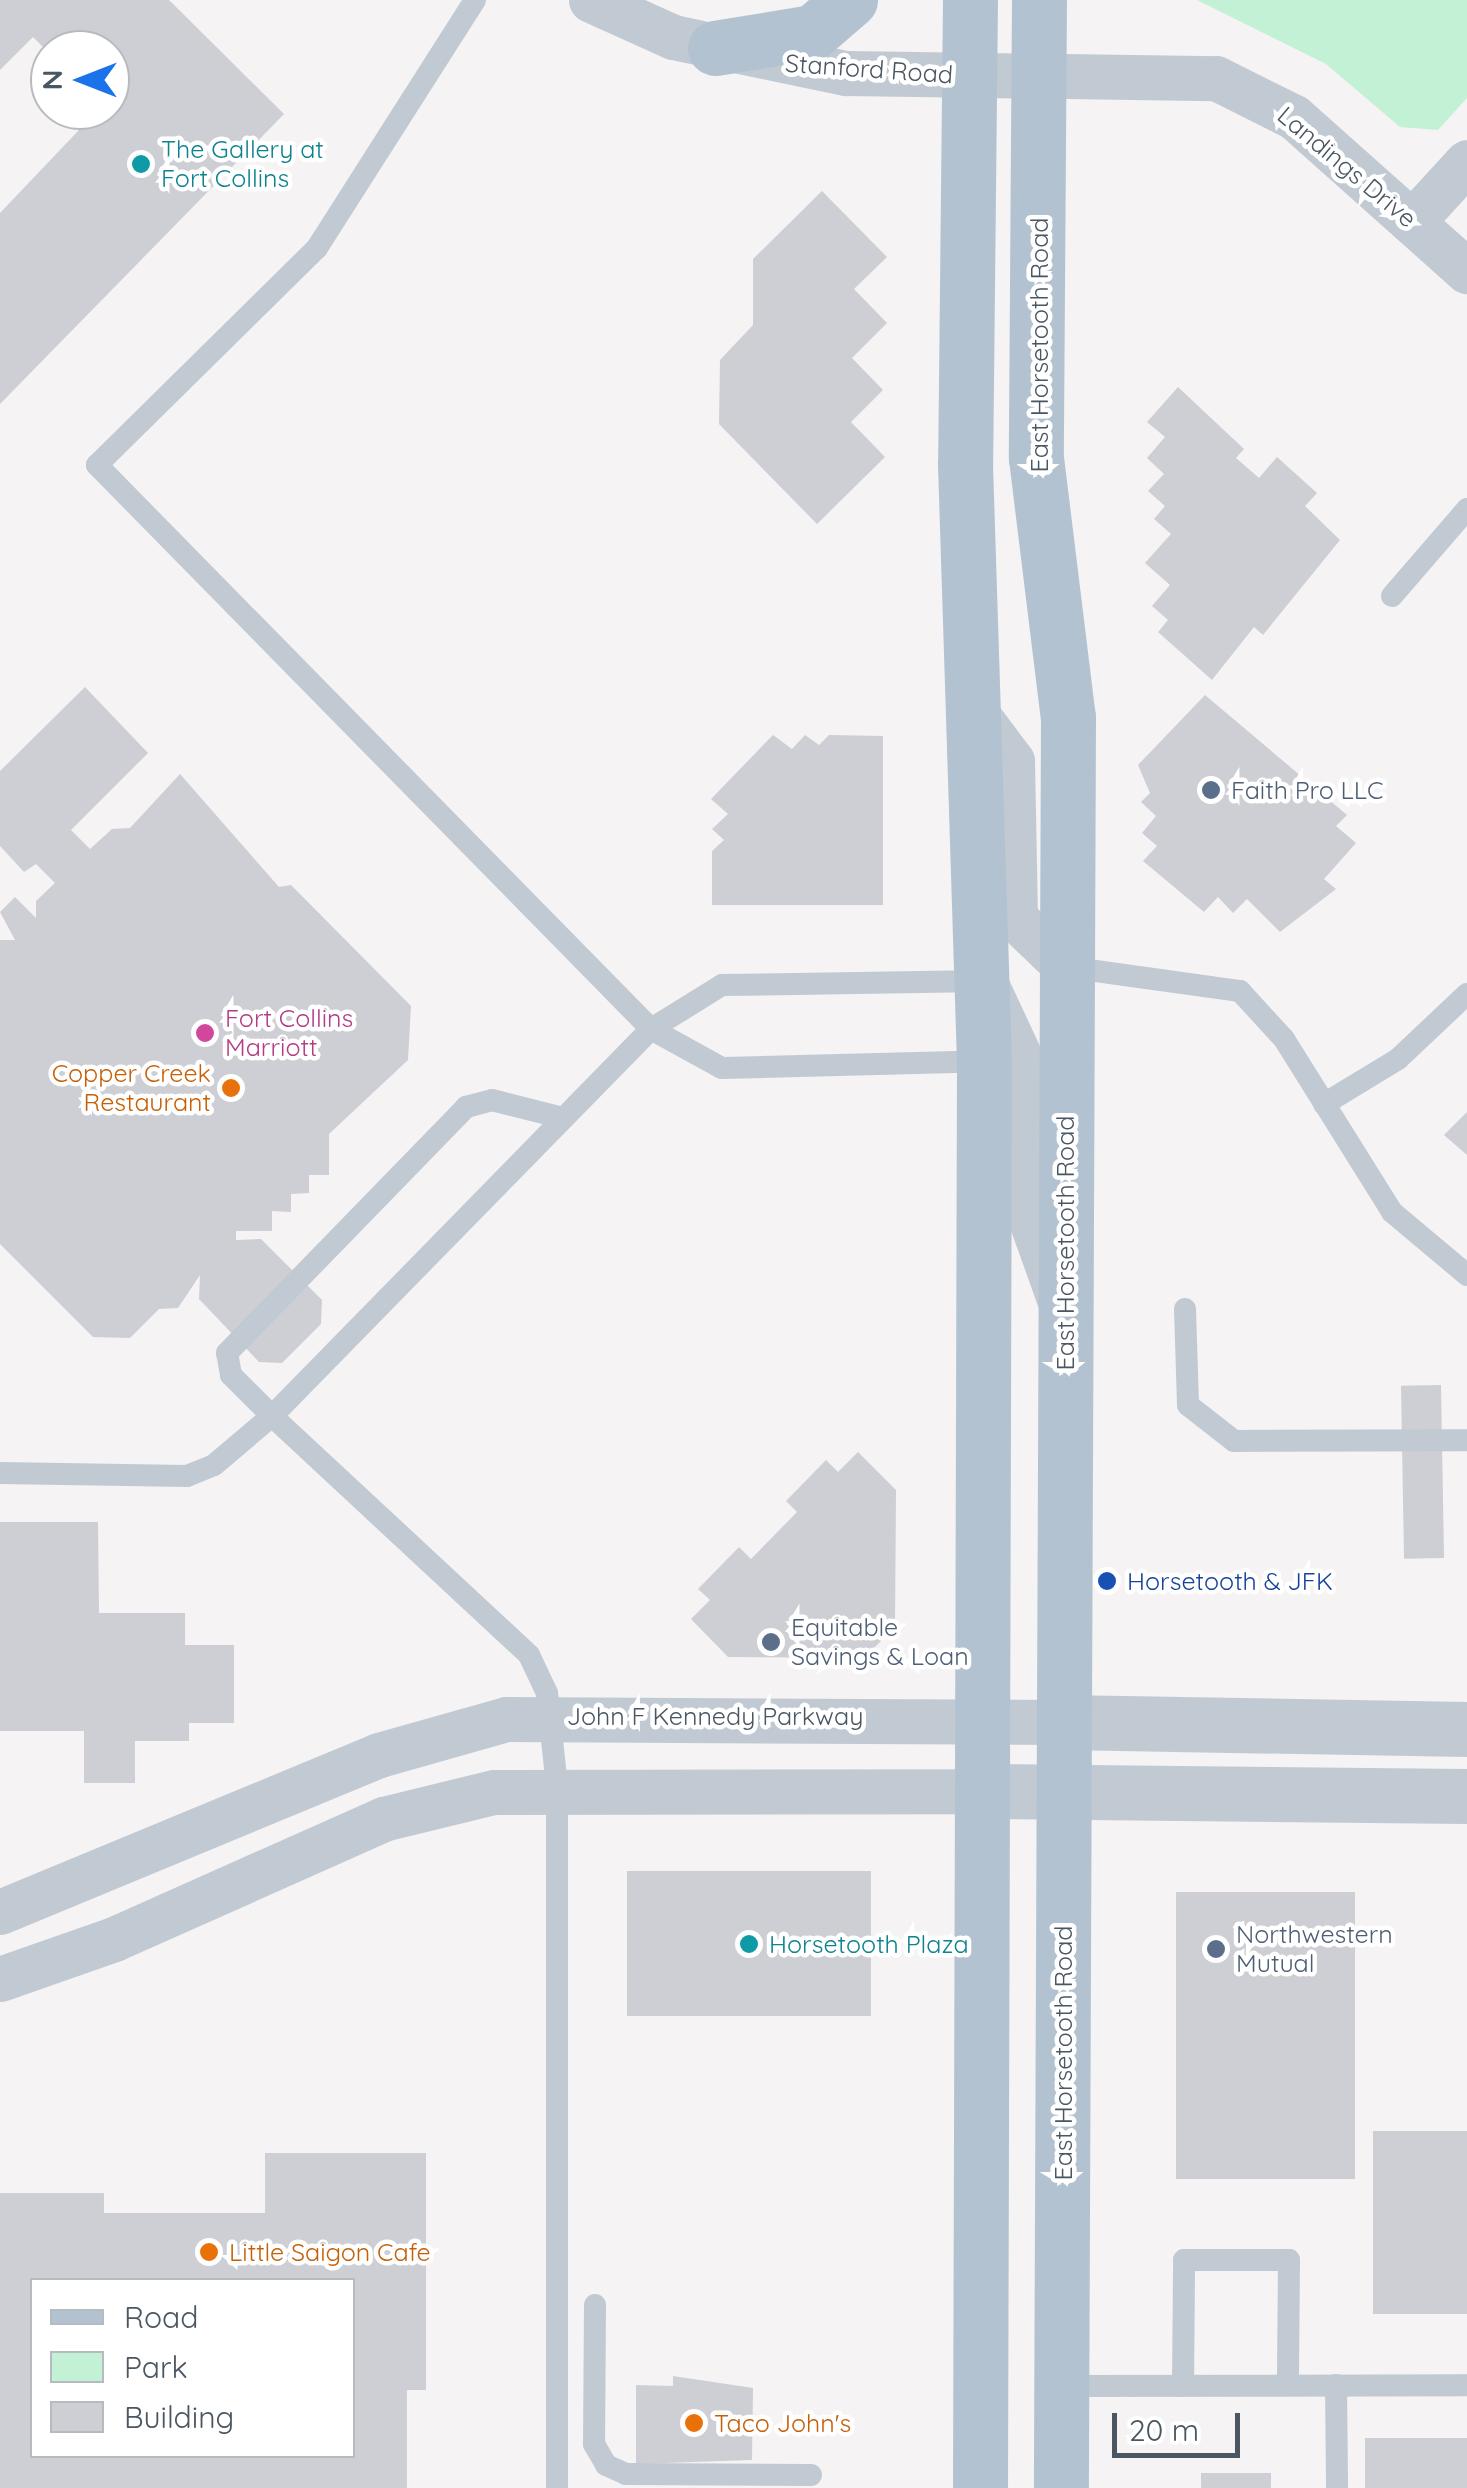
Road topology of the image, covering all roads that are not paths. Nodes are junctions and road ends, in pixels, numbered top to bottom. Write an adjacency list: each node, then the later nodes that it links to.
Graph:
1 (475, 0): 18 (lane)
2 (591, 0): 6 (street, Stanford Road)
3 (850, 0): 6 (main road)
4 (970, 0): 8 (main road)
5 (1038, 0): 7 (main road, East Horsetooth Road)
6 (715, 48): 8 (street, Stanford Road)
7 (1038, 74): 8 (street, Stanford Road); 10 (street, Landings Drive); 15 (main road, East Horsetooth Road)
8 (969, 76): 14 (main road)
9 (1467, 162): 10 (street)
10 (1412, 222): 11 (street, Landings Drive)
11 (1467, 271)
12 (1467, 510): 13 (lane)
13 (1392, 596)
14 (979, 717): 15 (street); 16 (main road)
15 (1066, 966): 20 (lane); 24 (main road, East Horsetooth Road)
16 (984, 980): 18 (lane); 19 (main road); 24 (street)
17 (1467, 994): 20 (lane)
18 (650, 1029): 19 (lane); 21 (lane)
19 (984, 1061): 29 (main road)
20 (1324, 1104): 22 (lane)
21 (563, 1118): 25 (lane); 25 (lane)
22 (1467, 1275)
23 (1186, 1309): 26 (lane)
24 (1064, 1314): 30 (main road, East Horsetooth Road)
25 (272, 1416): 27 (lane); 28 (lane)
26 (1467, 1440)
27 (0, 1473)
28 (552, 1715): 29 (street, John F Kennedy Parkway); 32 (lane); 36 (street, John F Kennedy Parkway)
29 (984, 1717): 30 (street, John F Kennedy Parkway); 33 (main road)
30 (1064, 1722): 31 (street, John F Kennedy Parkway); 35 (main road, East Horsetooth Road)
31 (1467, 1729)
32 (557, 1787): 33 (street); 37 (street); 45 (lane)
33 (984, 1791): 35 (street); 46 (main road)
34 (1467, 1796): 35 (street)
35 (1064, 1797): 42 (main road, East Horsetooth Road)
36 (0, 1912)
37 (0, 1979)
38 (595, 2306): 44 (lane)
39 (1288, 2385): 40 (lane); 43 (lane); 43 (lane)
40 (1336, 2385): 41 (lane); 48 (lane)
41 (1467, 2385)
42 (1061, 2386): 43 (lane); 47 (main road, East Horsetooth Road)
43 (1183, 2386)
44 (811, 2475)
45 (556, 2488)
46 (980, 2488)
47 (1061, 2488)
48 (1338, 2488)

